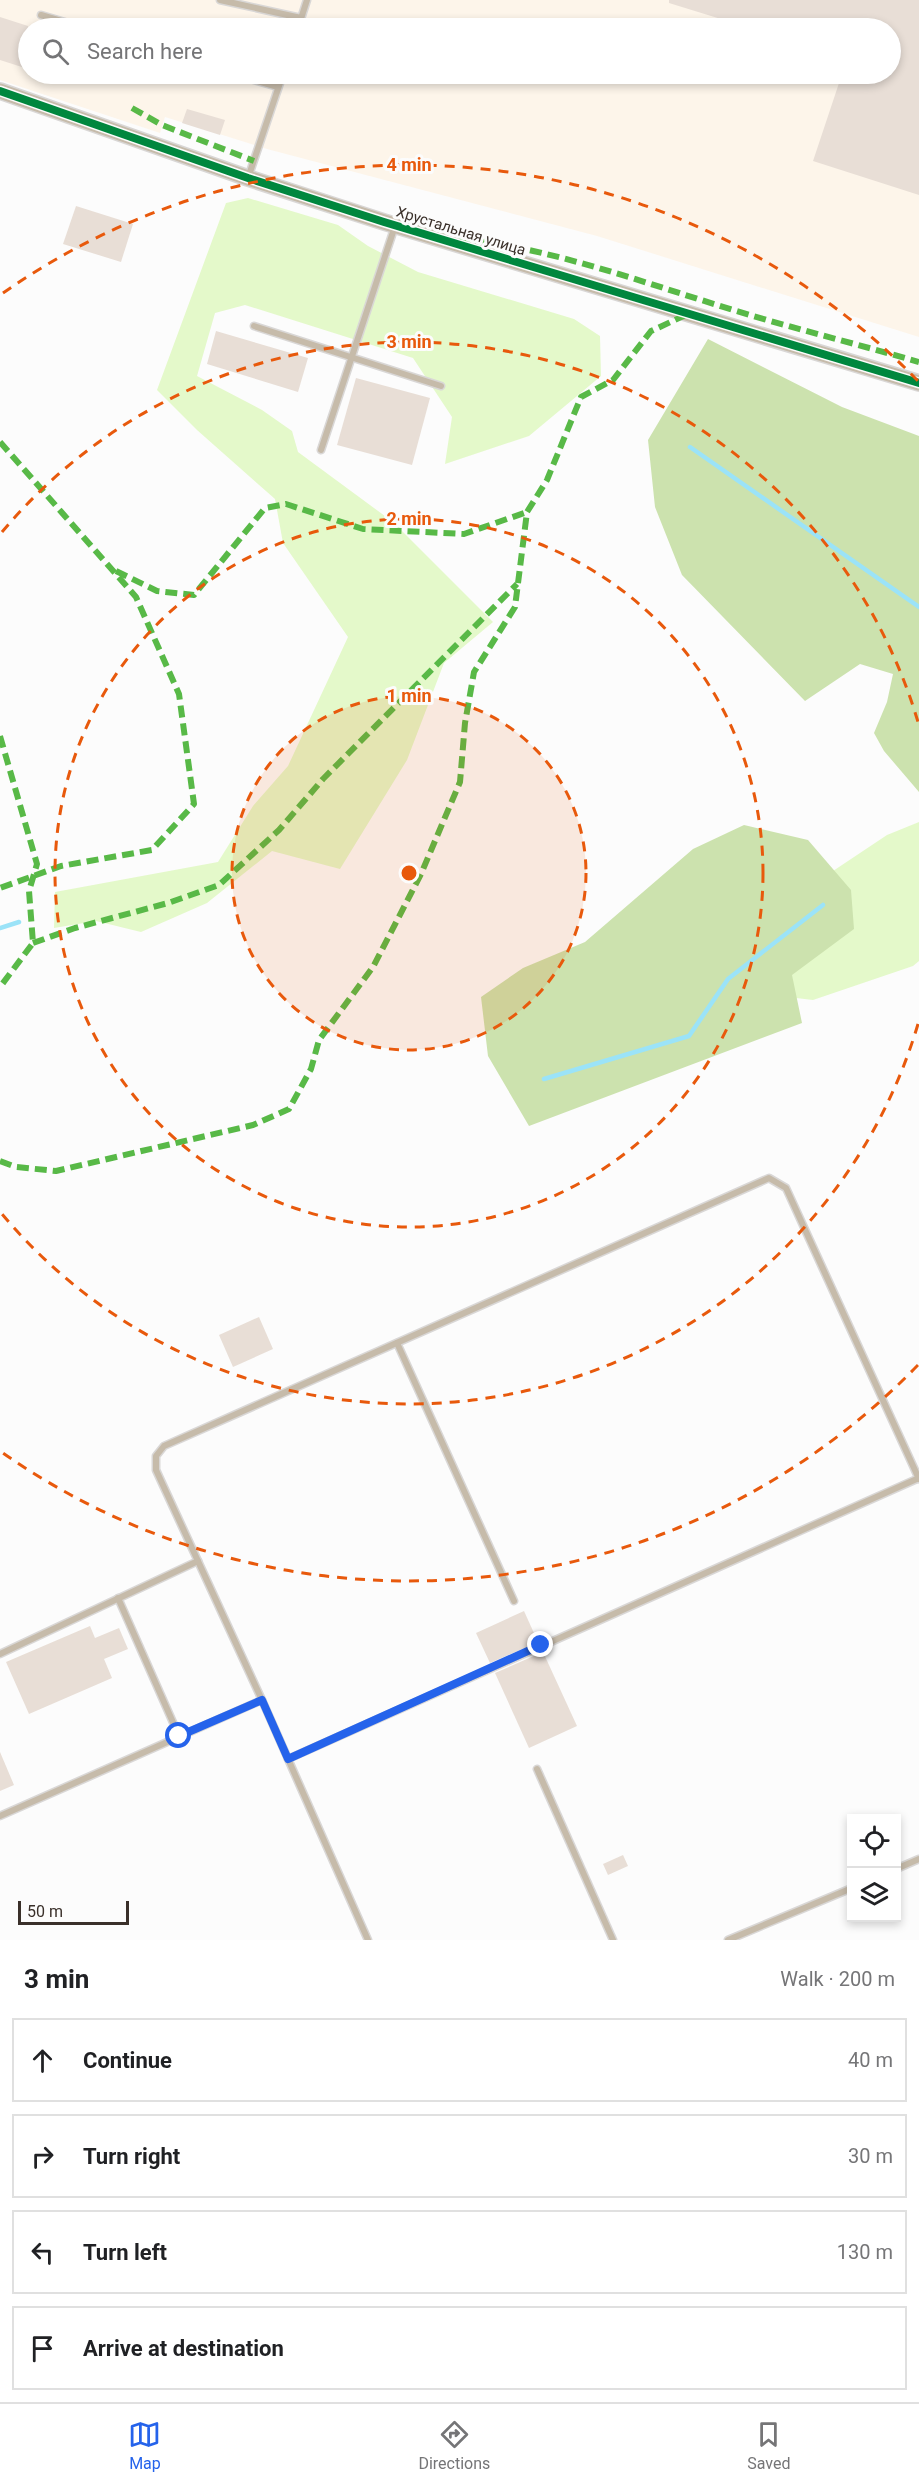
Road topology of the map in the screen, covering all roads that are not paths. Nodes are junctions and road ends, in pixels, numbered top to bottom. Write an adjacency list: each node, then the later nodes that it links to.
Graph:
1 (220, 0): 5 (lane)
2 (307, 0): 5 (lane)
3 (41, 15): 4 (lane)
4 (51, 18)
5 (301, 18)
6 (268, 84): 8 (lane)
7 (279, 84): 8 (lane)
8 (278, 87): 10 (lane)
9 (0, 91): 10 (street, Хрустальная улица)
10 (248, 178): 11 (street, Хрустальная улица)
11 (395, 225): 13 (lane); 14 (street, Хрустальная улица)
12 (254, 326): 13 (lane)
13 (353, 358): 15 (lane); 16 (lane)
14 (919, 383)
15 (441, 386)
16 (321, 450)
17 (397, 1343): 18 (lane); 19 (lane); 21 (lane)
18 (919, 1478): 25 (lane)
19 (198, 1561): 20 (lane); 23 (lane)
20 (118, 1598): 22 (lane); 24 (lane)
21 (514, 1601)
22 (0, 1654)
23 (262, 1700): 24 (lane); 25 (lane)
24 (179, 1736): 27 (lane)
25 (288, 1759): 31 (lane)
26 (537, 1769): 32 (lane)
27 (0, 1816)
28 (919, 1859): 29 (lane)
29 (899, 1868)
30 (847, 1890): 33 (lane)
31 (368, 1940)
32 (613, 1940)
33 (728, 1940)

